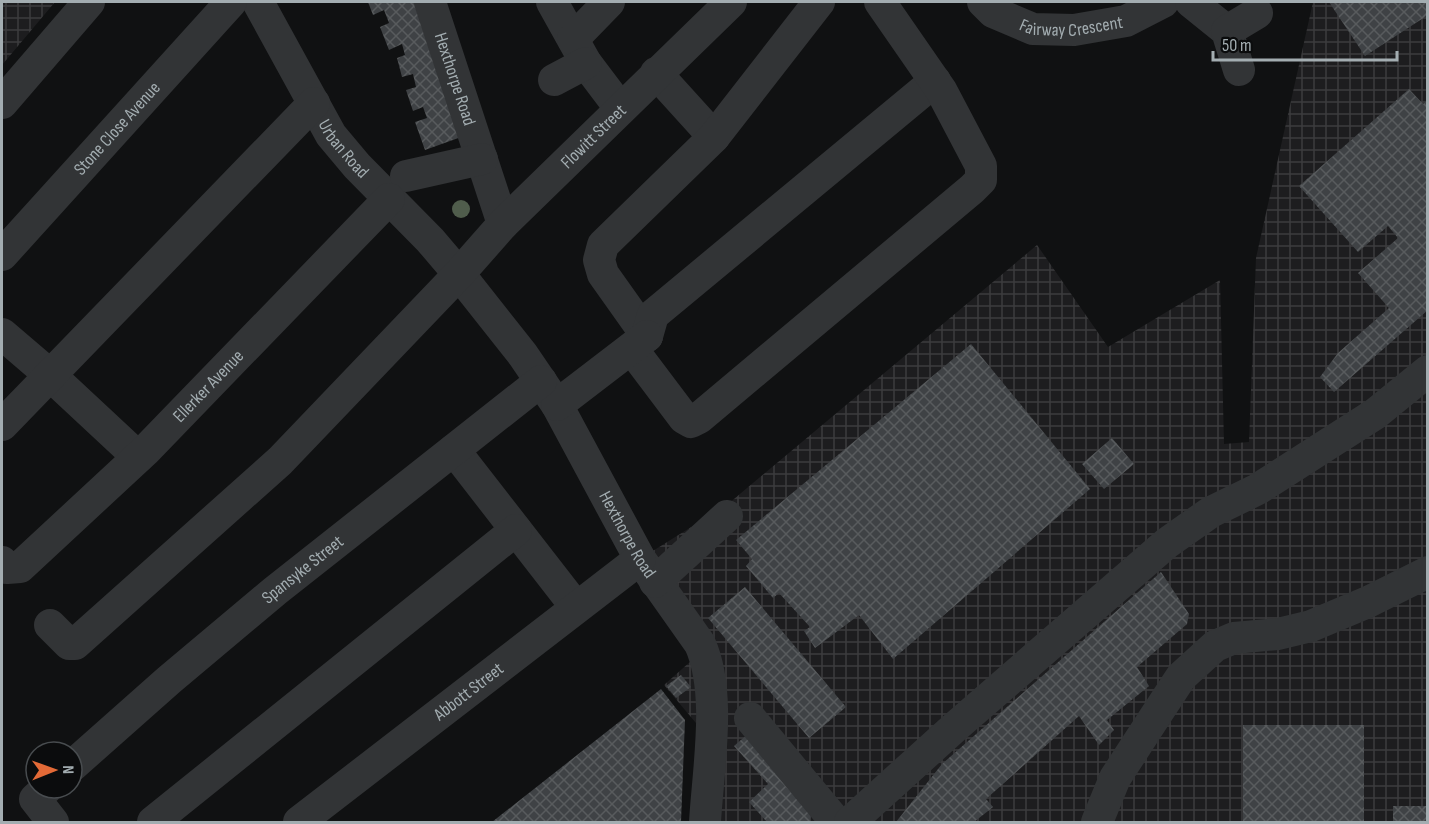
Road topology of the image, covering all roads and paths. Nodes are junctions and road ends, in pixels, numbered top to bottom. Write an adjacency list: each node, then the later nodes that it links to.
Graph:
1 (89, 2): 20 (street)
2 (231, 2): 27 (street, Stone Close Avenue)
3 (258, 2): 21 (street, Urban Road)
4 (430, 2): 24 (street, Hexthorpe Road)
5 (552, 2): 15 (street)
6 (609, 2): 15 (street)
7 (731, 2): 17 (street, Flowitt Street)
8 (819, 2): 23 (street)
9 (880, 2): 19 (street)
10 (983, 2): 11 (street, Fairway Crescent)
11 (1163, 2)
12 (1191, 2): 14 (street)
13 (1257, 13): 14 (street)
14 (1227, 31): 16 (street)
15 (579, 51): 18 (street); 22 (street)
16 (1239, 70)
17 (656, 73): 22 (street, Flowitt Street); 23 (street)
18 (554, 80)
19 (935, 81): 30 (street); 30 (street)
20 (2, 103)
21 (314, 103): 25 (street, Urban Road); 32 (street)
22 (620, 108): 26 (street, Flowitt Street)
23 (714, 137): 30 (street)
24 (482, 159): 25 (street); 26 (street, Hexthorpe Road)
25 (398, 188): 28 (street, Urban Road); 36 (street, Ellerker Avenue)
26 (503, 224): 28 (street, Flowitt Street)
27 (2, 255)
28 (459, 274): 33 (street, Hexthorpe Road); 43 (street, Flowitt Street)
29 (2, 334): 32 (street)
30 (640, 343): 33 (street, Spansyke Street)
31 (1428, 372): 50 (street)
32 (50, 375): 34 (street); 36 (street)
33 (549, 393): 35 (street, Spansyke Street); 40 (street, Hexthorpe Road)
34 (2, 425)
35 (454, 450): 38 (street); 45 (street, Spansyke Street)
36 (138, 457): 39 (street, Ellerker Avenue)
37 (727, 516): 40 (street, Abbott Street)
38 (516, 530): 42 (street); 46 (street)
39 (11, 565)
40 (648, 571): 42 (street, Abbott Street); 48 (street, Hexthorpe Road)
41 (1428, 572): 51 (street)
42 (576, 608): 47 (street, Abbott Street)
43 (50, 625)
44 (750, 718): 49 (street)
45 (84, 755)
46 (153, 822)
47 (299, 822)
48 (705, 822)
49 (836, 822)
50 (850, 822)
51 (1097, 822)

